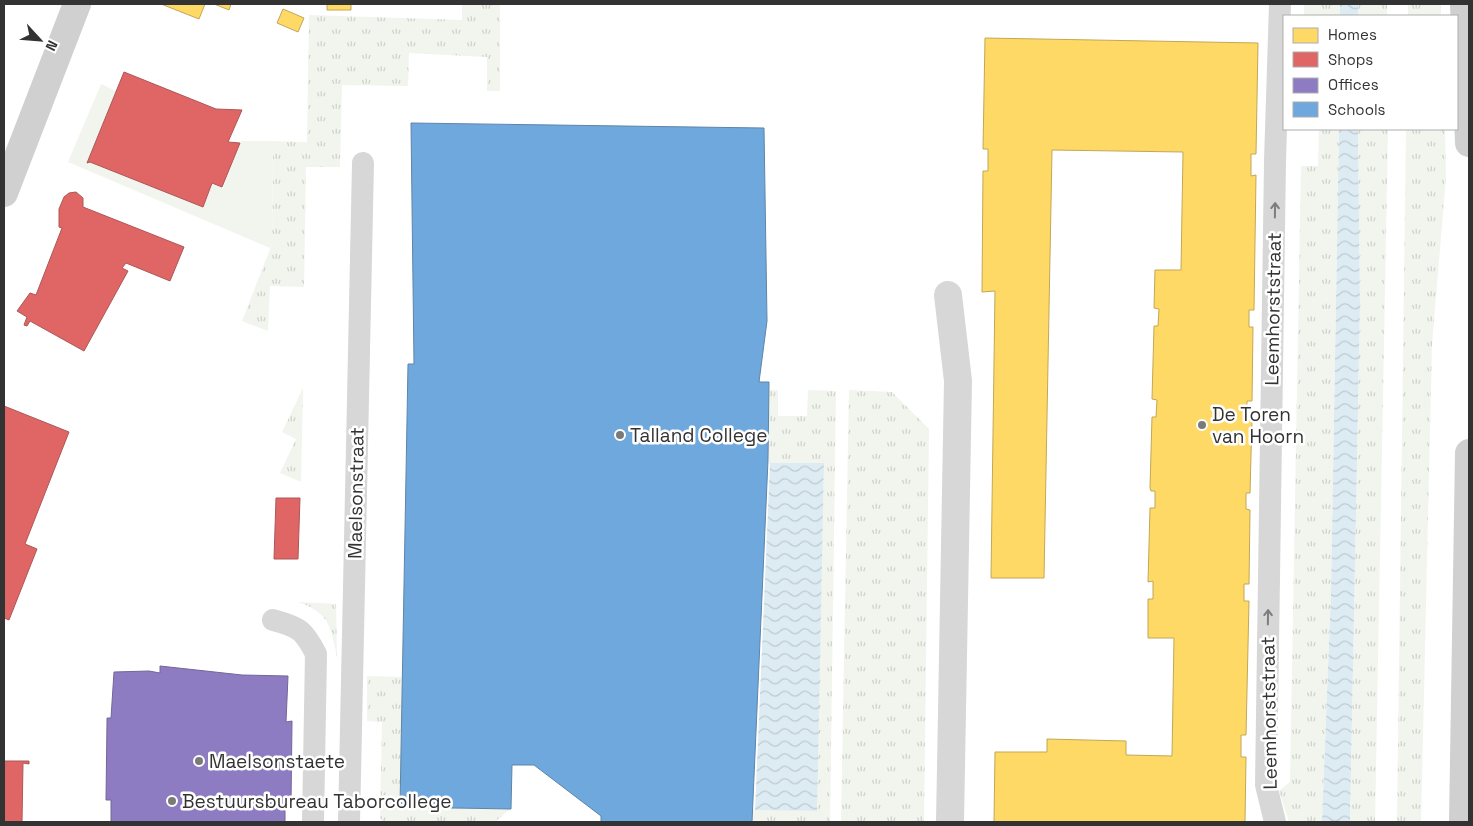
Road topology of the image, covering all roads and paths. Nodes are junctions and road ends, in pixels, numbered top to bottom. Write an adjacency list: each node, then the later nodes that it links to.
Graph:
1 (77, 4): 6 (main road)
2 (1280, 4): 13 (lane, Leemhorststraat, one-way to 2)
3 (1464, 4): 4 (main road)
4 (1469, 144)
5 (363, 163): 11 (lane, Maelsonstraat)
6 (4, 193)
7 (948, 295): 12 (street)
8 (1469, 453): 14 (main road)
9 (273, 620): 10 (lane)
10 (313, 822)
11 (349, 822)
12 (950, 822)
13 (1275, 822)
14 (1462, 822)

